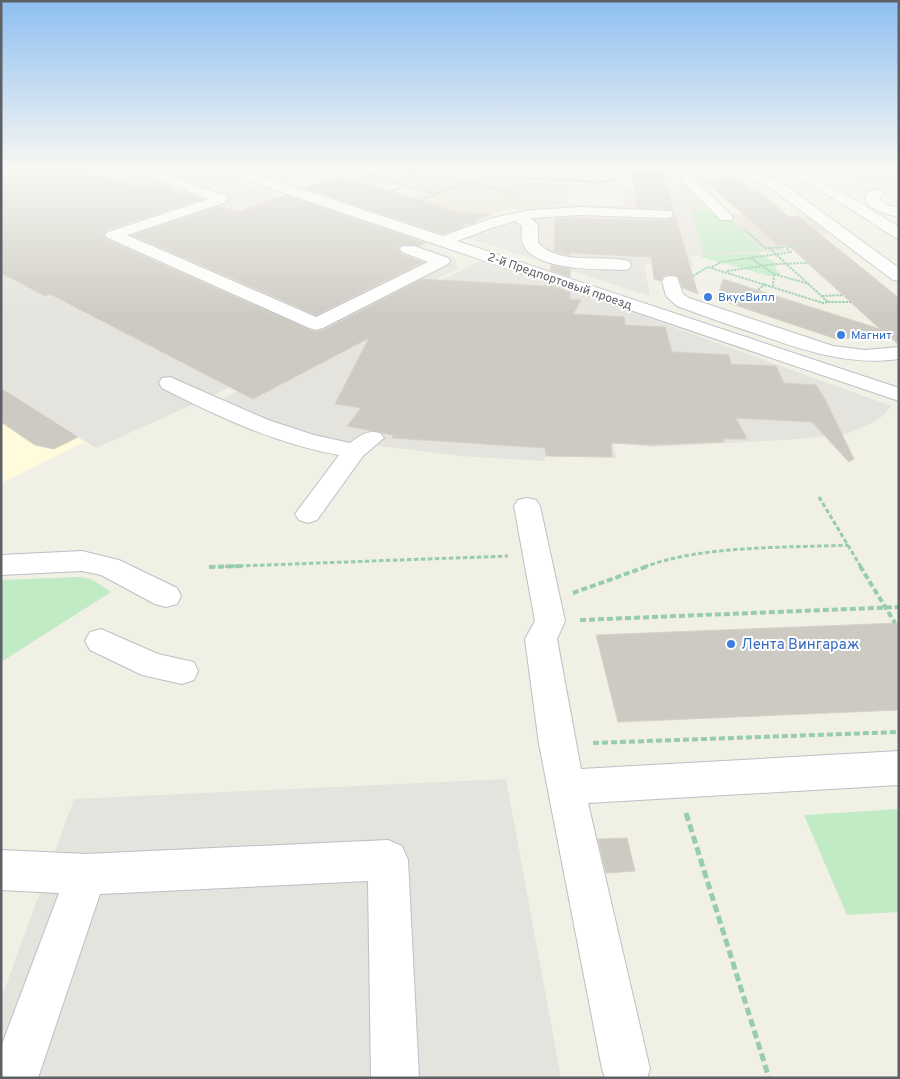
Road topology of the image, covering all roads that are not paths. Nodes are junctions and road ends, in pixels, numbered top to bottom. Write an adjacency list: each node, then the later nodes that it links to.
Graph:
1 (166, 217): 9 (street)
2 (381, 217): 8 (street, 2-й Предпортовый проезд)
3 (513, 217): 8 (street)
4 (520, 217): 12 (street)
5 (820, 217): 11 (street)
6 (873, 217): 7 (street)
7 (899, 234)
8 (440, 236): 16 (street, 2-й Предпортовый проезд)
9 (394, 245)
10 (899, 247): 11 (street)
11 (867, 251): 14 (street)
12 (603, 264): 13 (street); 16 (street)
13 (622, 265)
14 (899, 276)
15 (671, 281): 17 (street)
16 (568, 284): 20 (street, 2-й Предпортовый проезд)
17 (889, 355): 18 (street)
18 (899, 370)
19 (170, 383): 22 (street)
20 (899, 395)
21 (527, 506): 28 (street)
22 (308, 514)
23 (1, 565): 24 (street)
24 (166, 596)
25 (101, 641): 26 (street)
26 (182, 670)
27 (899, 768): 28 (street)
28 (567, 787): 31 (street)
29 (1, 870): 30 (street)
30 (86, 874): 32 (street); 33 (street)
31 (626, 1069)
32 (14, 1078)
33 (395, 1078)

